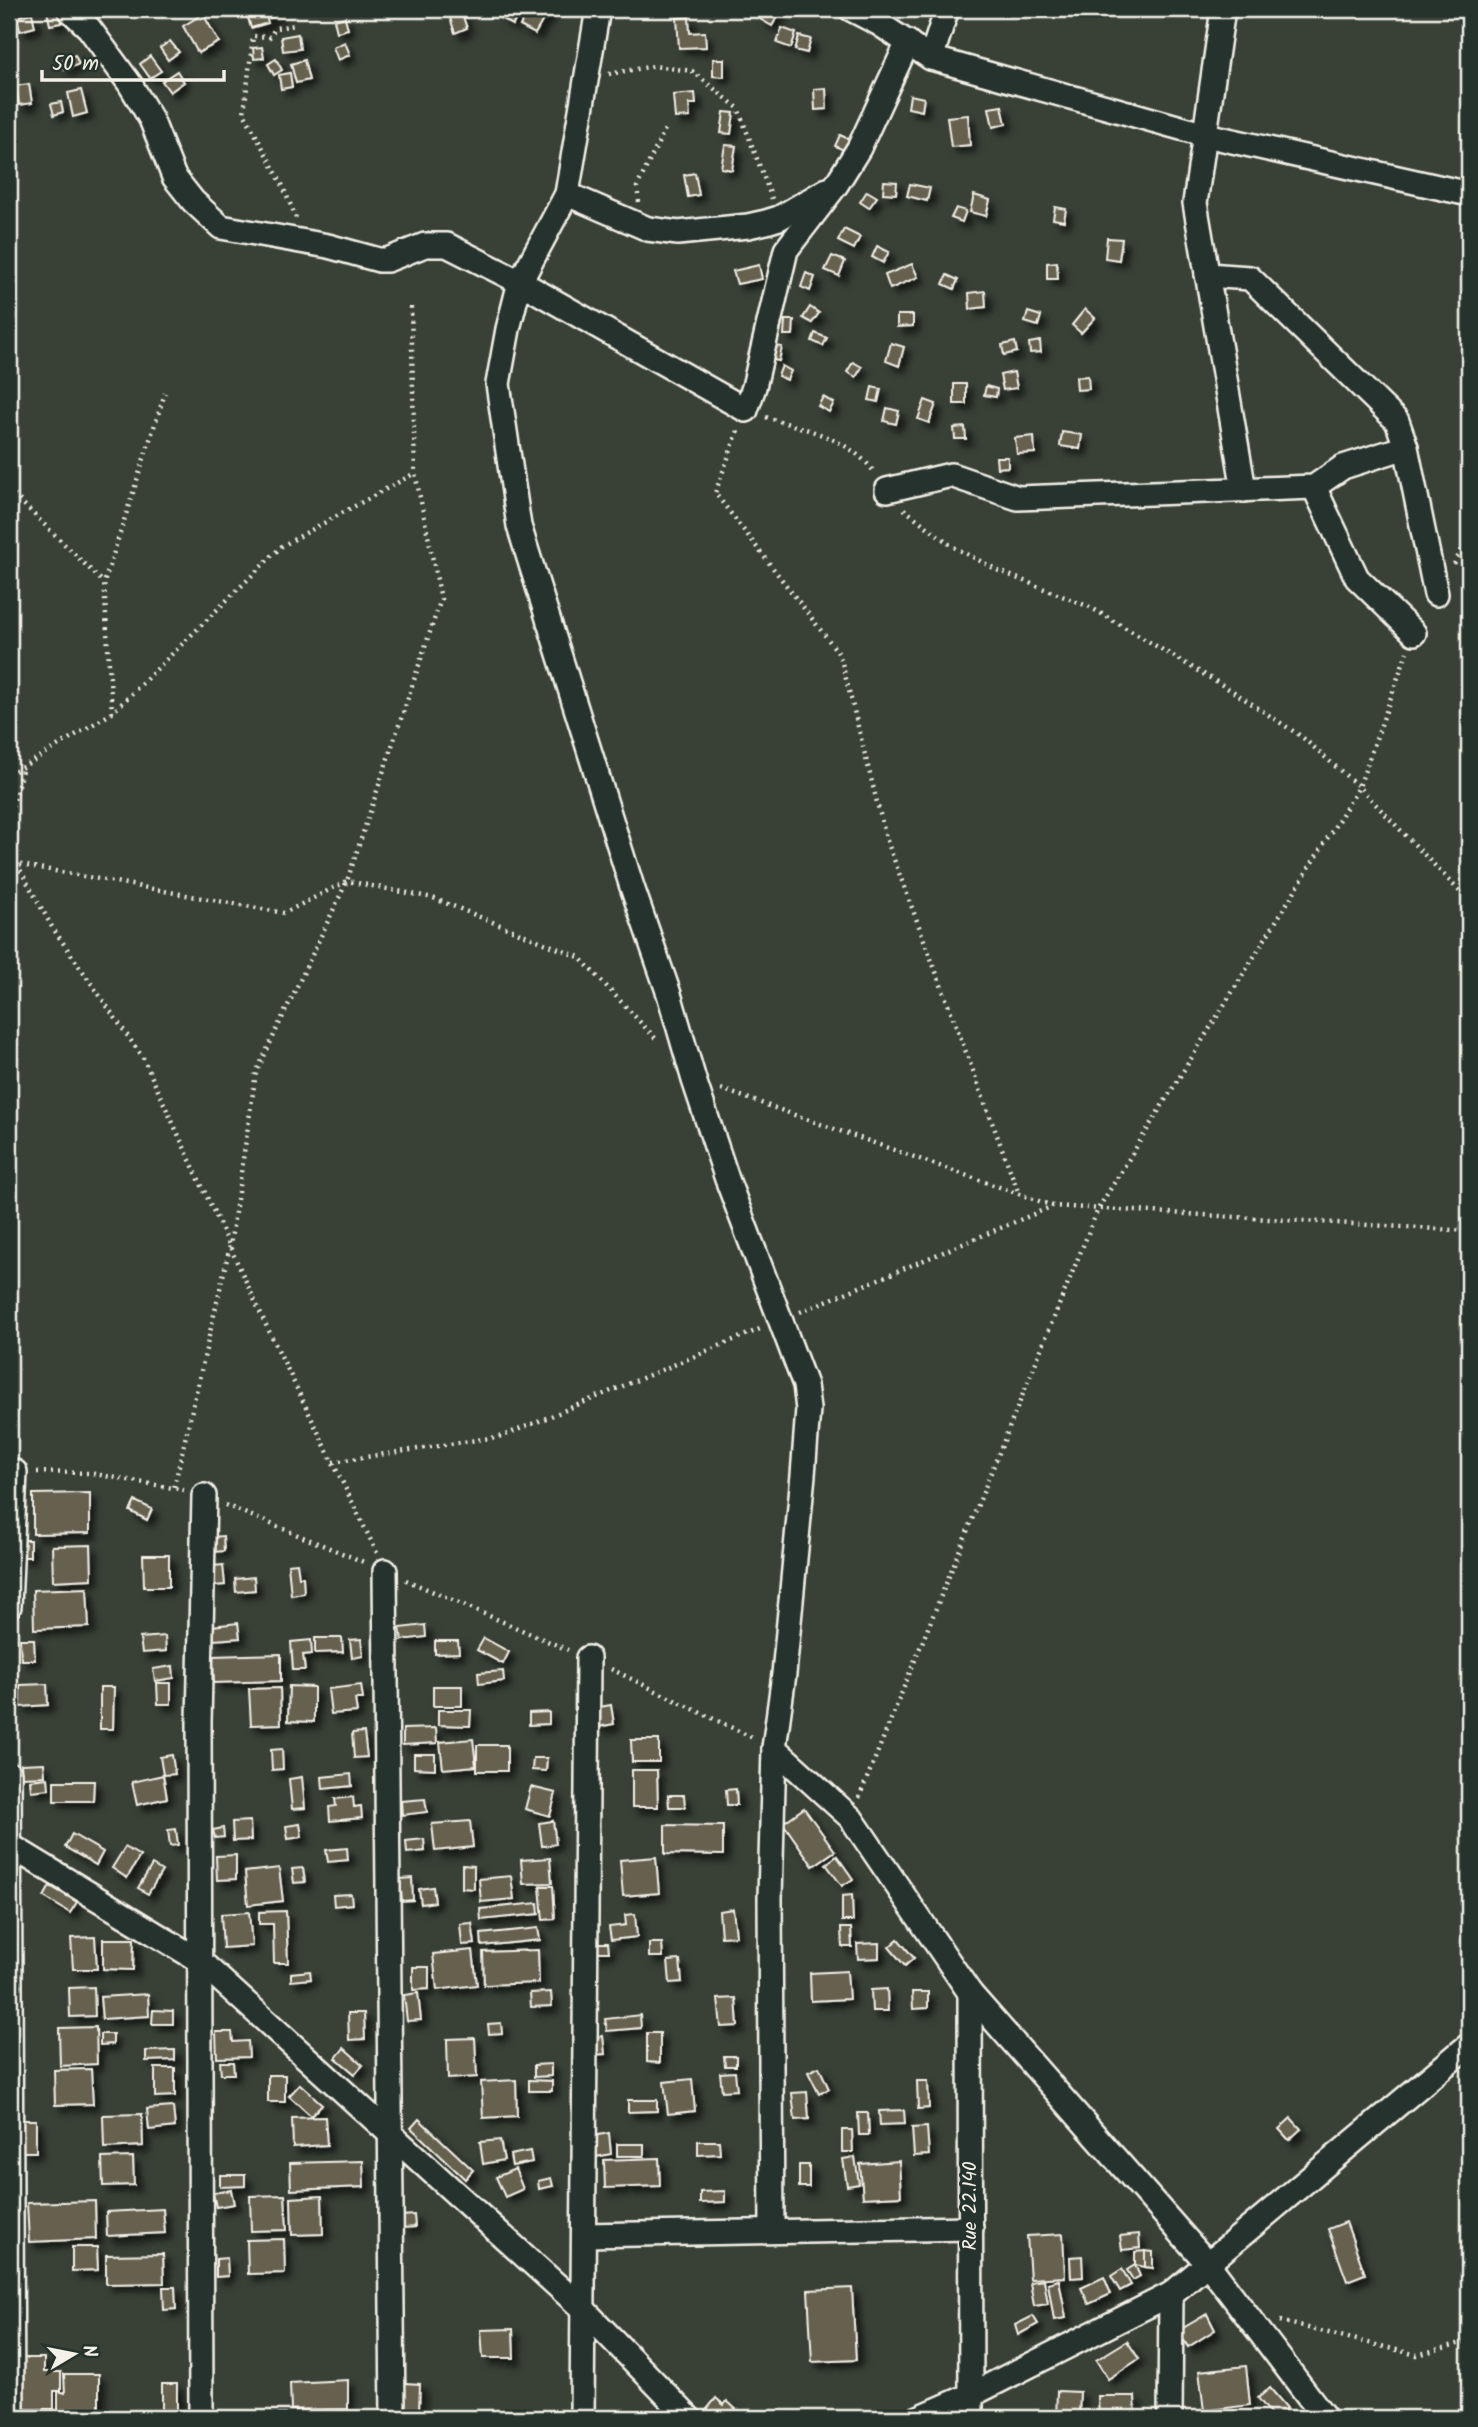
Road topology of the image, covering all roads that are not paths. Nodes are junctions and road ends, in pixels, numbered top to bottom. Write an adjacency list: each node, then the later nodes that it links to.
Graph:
1 (69, 9): 13 (street)
2 (598, 9): 10 (street)
3 (851, 9): 6 (street)
4 (947, 9): 7 (street)
5 (1223, 9): 8 (street)
6 (908, 42): 7 (street); 9 (street)
7 (931, 58): 8 (street)
8 (1206, 135): 11 (street); 12 (street)
9 (836, 184): 10 (street); 13 (street)
10 (567, 194): 13 (street)
11 (1469, 194)
12 (1207, 275): 14 (street); 17 (street)
13 (520, 282): 25 (street)
14 (1406, 447): 15 (street); 18 (street)
15 (1314, 487): 17 (street); 19 (street)
16 (887, 490): 17 (street)
17 (1244, 490)
18 (1436, 594)
19 (1414, 633)
20 (15, 1472): 23 (street)
21 (204, 1496): 28 (street)
22 (386, 1571): 31 (street)
23 (9, 1606)
24 (588, 1658): 34 (street)
25 (774, 1748): 29 (street); 33 (street)
26 (9, 1774): 27 (street)
27 (9, 1845): 28 (street); 39 (street)
28 (200, 1961): 31 (street); 40 (street)
29 (970, 1993): 32 (street, Rue 22.140); 35 (street)
30 (1469, 2045): 35 (street)
31 (391, 2136): 37 (street); 41 (street)
32 (971, 2228): 33 (street); 38 (street, Rue 22.140)
33 (772, 2231): 34 (street)
34 (584, 2235): 37 (street)
35 (1208, 2264): 36 (street); 47 (street)
36 (1171, 2294): 38 (street); 46 (street)
37 (584, 2309): 42 (street); 43 (street)
38 (971, 2395): 44 (street); 45 (street, Rue 22.140)
39 (12, 2418)
40 (201, 2418)
41 (393, 2418)
42 (582, 2418)
43 (689, 2418)
44 (918, 2418)
45 (971, 2418)
46 (1170, 2418)
47 (1325, 2418)

